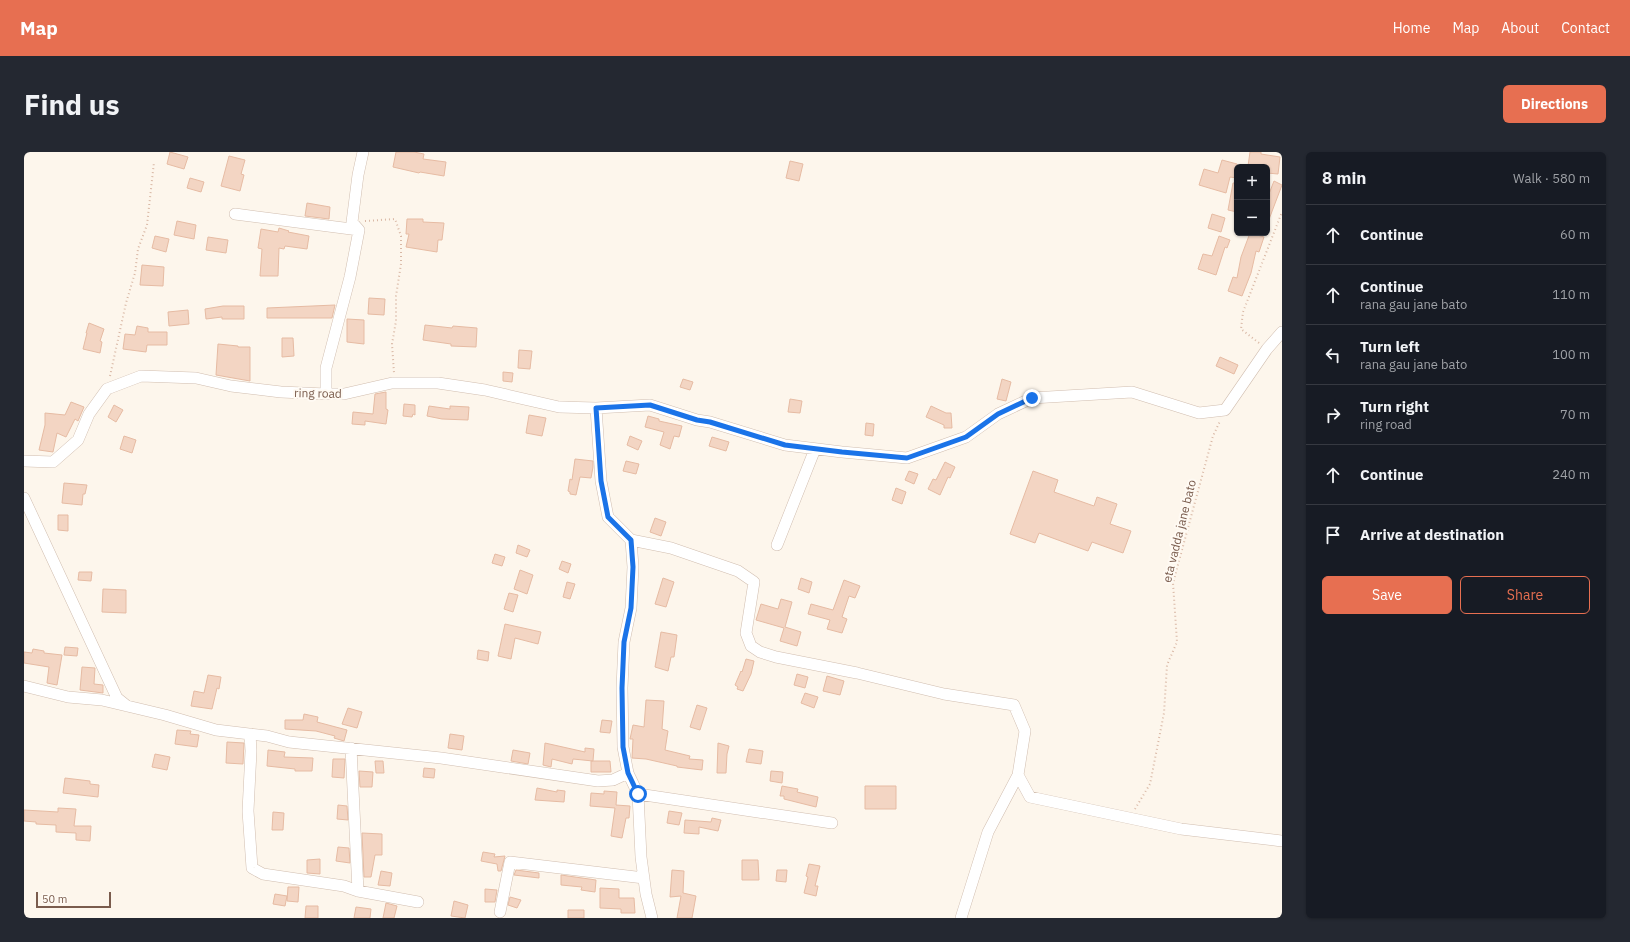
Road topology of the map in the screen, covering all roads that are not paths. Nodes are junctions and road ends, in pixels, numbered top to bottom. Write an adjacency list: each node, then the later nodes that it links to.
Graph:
1 (363, 152): 3 (street)
2 (235, 214): 3 (street)
3 (356, 226): 5 (street)
4 (1282, 332): 7 (street, ring road)
5 (326, 394): 6 (street, ring road); 8 (street, ring road)
6 (596, 408): 7 (street, ring road); 10 (street)
7 (815, 448): 11 (street)
8 (24, 462)
9 (24, 498): 13 (street)
10 (631, 540): 16 (street); 17 (street)
11 (777, 545)
12 (24, 686): 13 (street)
13 (128, 707): 14 (street)
14 (250, 734): 15 (street); 22 (street)
15 (351, 748): 16 (street); 22 (street)
16 (628, 773): 18 (street)
17 (1018, 774): 20 (street); 26 (street)
18 (638, 794): 19 (street); 21 (street)
19 (832, 823)
20 (1282, 841)
21 (644, 878): 24 (street); 25 (street)
22 (358, 891): 23 (street)
23 (418, 902)
24 (500, 912)
25 (652, 918)
26 (961, 918)

